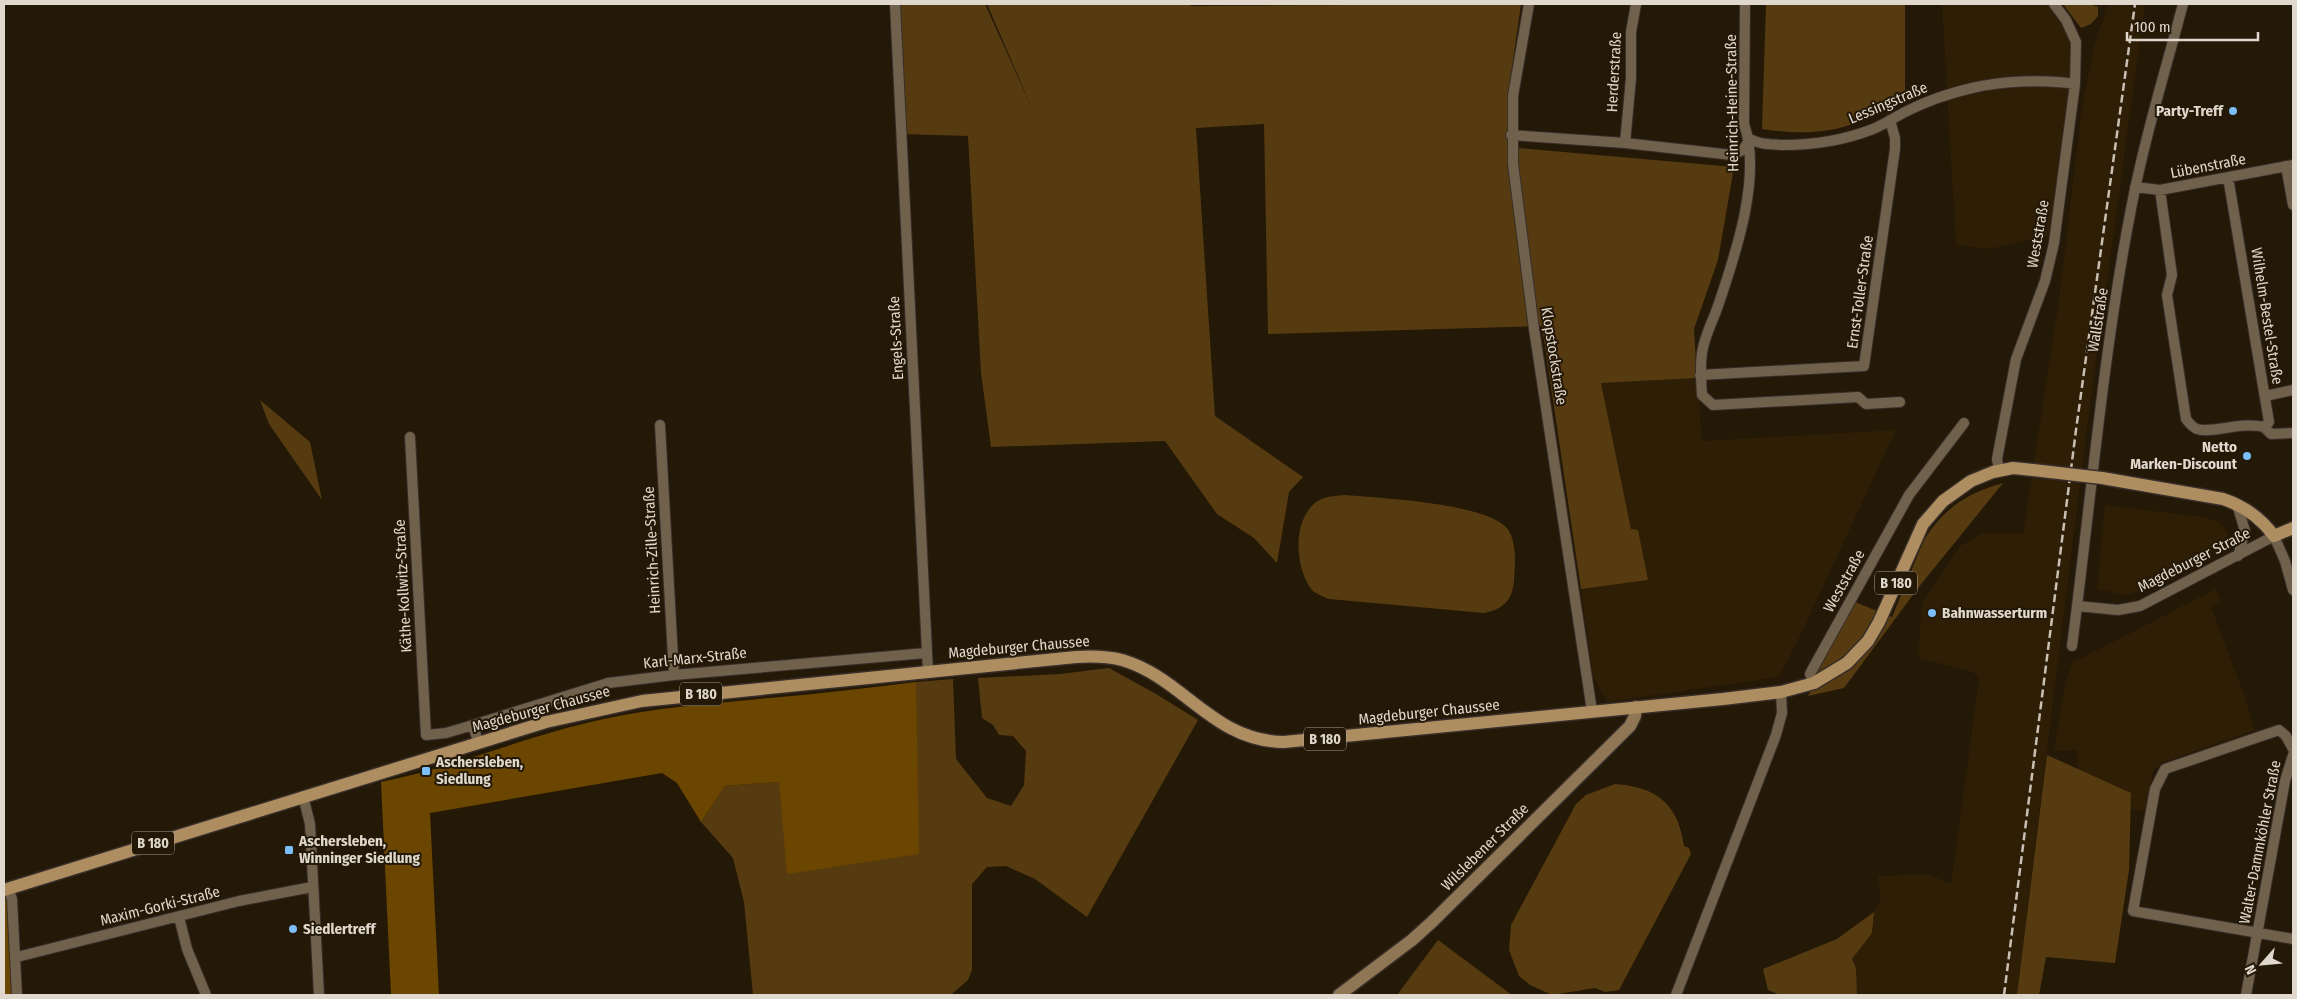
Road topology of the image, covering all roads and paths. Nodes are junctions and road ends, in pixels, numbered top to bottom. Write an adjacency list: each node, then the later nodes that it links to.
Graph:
1 (895, 4): 34 (street, Engels-Straße)
2 (1529, 4): 9 (street, Klopstockstraße)
3 (1636, 4): 11 (street, Herderstraße)
4 (1745, 4): 10 (street, Heinrich-Heine-Straße)
5 (2054, 4): 7 (street, Weststraße)
6 (2183, 4): 14 (street, Wallstraße)
7 (2075, 84): 8 (street, Lessingstraße); 26 (street, Weststraße)
8 (1890, 120): 10 (street, Lessingstraße); 17 (street, Ernst-Toller-Straße)
9 (1511, 135): 11 (street); 40 (street, Klopstockstraße)
10 (1750, 139): 11 (street); 17 (street, Heinrich-Heine-Straße)
11 (1625, 143)
12 (2289, 166): 13 (street, Lübenstraße); 16 (street, Lübenstraße)
13 (2228, 177): 15 (street, Lübenstraße); 19 (street, Wilhelm-Bestel-Straße)
14 (2135, 187): 15 (street, Lübenstraße); 32 (street, Wallstraße)
15 (2160, 190): 23 (street)
16 (2293, 205)
17 (1700, 375): 20 (street, Heinrich-Heine-Straße)
18 (2293, 390): 19 (street)
19 (2265, 396): 23 (street, Wilhelm-Bestel-Straße)
20 (1900, 402)
21 (1964, 423): 37 (street, Weststraße)
22 (660, 424): 36 (street, Heinrich-Zille-Straße)
23 (2264, 427): 24 (street)
24 (2293, 433)
25 (410, 437): 42 (street, Käthe-Kollwitz-Straße)
26 (1999, 470): 27 (main road, Magdeburger Chaussee / B 180, bridge); 37 (main road, Magdeburger Chaussee / B 180)
27 (2237, 504): 29 (main road, Magdeburger Chaussee / B 180); 30 (street)
28 (2293, 528): 29 (main road, Magdeburger Straße)
29 (2274, 536): 30 (street, Magdeburger Straße); 31 (street)
30 (2238, 556): 32 (street, Magdeburger Straße)
31 (2293, 590)
32 (2077, 606): 33 (street, Wallstraße)
33 (2072, 646)
34 (926, 653): 35 (street, Engels-Straße); 36 (street, Karl-Marx-Straße)
35 (928, 672): 40 (main road, Magdeburger Chaussee / B 180); 43 (main road, Magdeburger Chaussee / B 180)
36 (674, 675): 41 (street, Karl-Marx-Straße)
37 (1814, 683): 38 (main road, Magdeburger Chaussee / B 180)
38 (1781, 692): 39 (main road, Magdeburger Chaussee / B 180); 57 (street)
39 (1636, 707): 40 (main road, Magdeburger Chaussee / B 180); 56 (street, Wilslebener Straße)
40 (1592, 712)
41 (473, 725): 42 (street, Karl-Marx-Straße); 43 (street)
42 (426, 734)
43 (478, 742): 46 (main road, Magdeburger Chaussee / B 180)
44 (2293, 749): 50 (street, Walter-Dammköhler Straße)
45 (2293, 755): 50 (street, Walter-Dammköhler Straße)
46 (303, 796): 47 (street); 48 (main road, Magdeburger Chaussee / B 180)
47 (312, 887): 49 (street, Maxim-Gorki-Straße); 55 (street)
48 (6, 889): 52 (street)
49 (179, 917): 52 (street, Maxim-Gorki-Straße); 54 (street)
50 (2257, 933): 51 (street); 58 (street, Walter-Dammköhler Straße)
51 (2293, 939)
52 (17, 957): 53 (street)
53 (17, 995)
54 (206, 995)
55 (319, 995)
56 (1338, 995)
57 (1676, 995)
58 (2246, 995)

